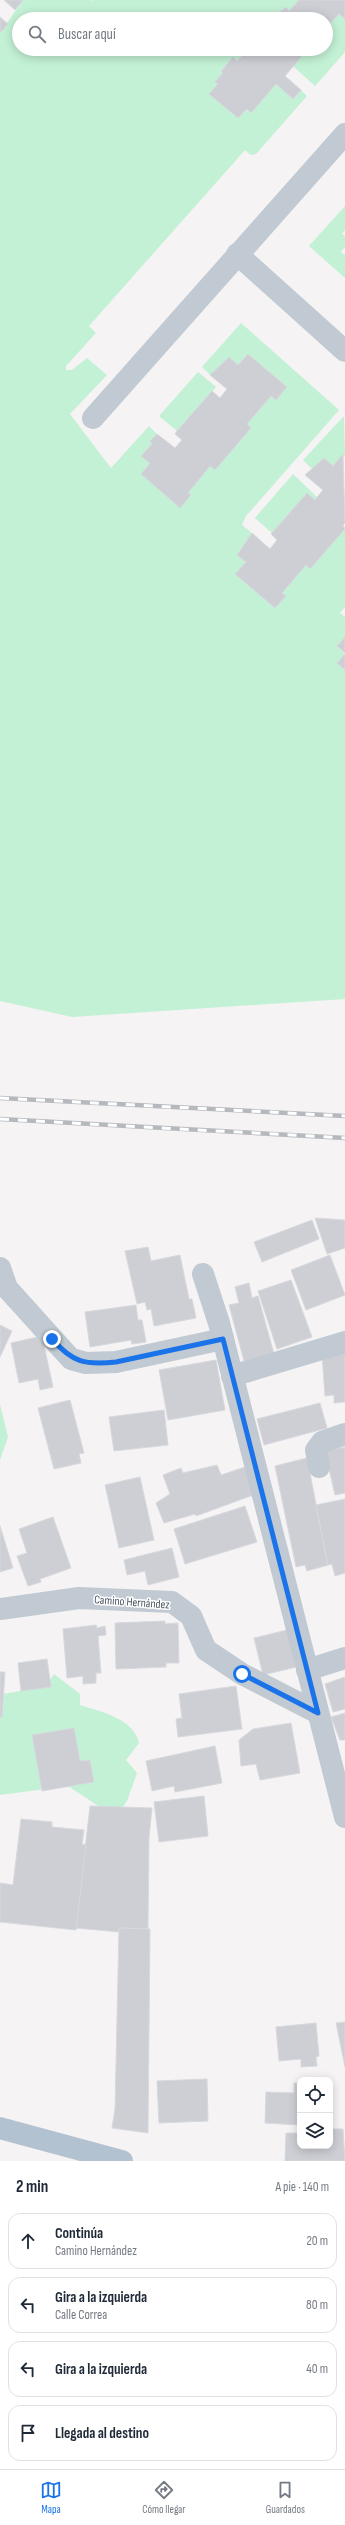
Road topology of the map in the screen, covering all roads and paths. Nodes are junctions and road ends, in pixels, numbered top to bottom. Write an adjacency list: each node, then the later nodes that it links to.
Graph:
1 (345, 134): 2 (street)
2 (237, 254): 3 (street); 4 (street)
3 (345, 351)
4 (93, 418)
5 (0, 1268): 7 (street)
6 (203, 1274): 7 (street)
7 (223, 1339): 9 (street)
8 (345, 1342): 9 (street)
9 (232, 1376): 14 (street)
10 (345, 1434): 11 (street)
11 (319, 1467)
12 (0, 1609): 15 (street, Camino Hernández)
13 (345, 1658): 14 (street)
14 (308, 1670): 15 (street)
15 (318, 1713): 16 (street)
16 (345, 1818)
17 (0, 2128): 18 (main road)
18 (122, 2161)

